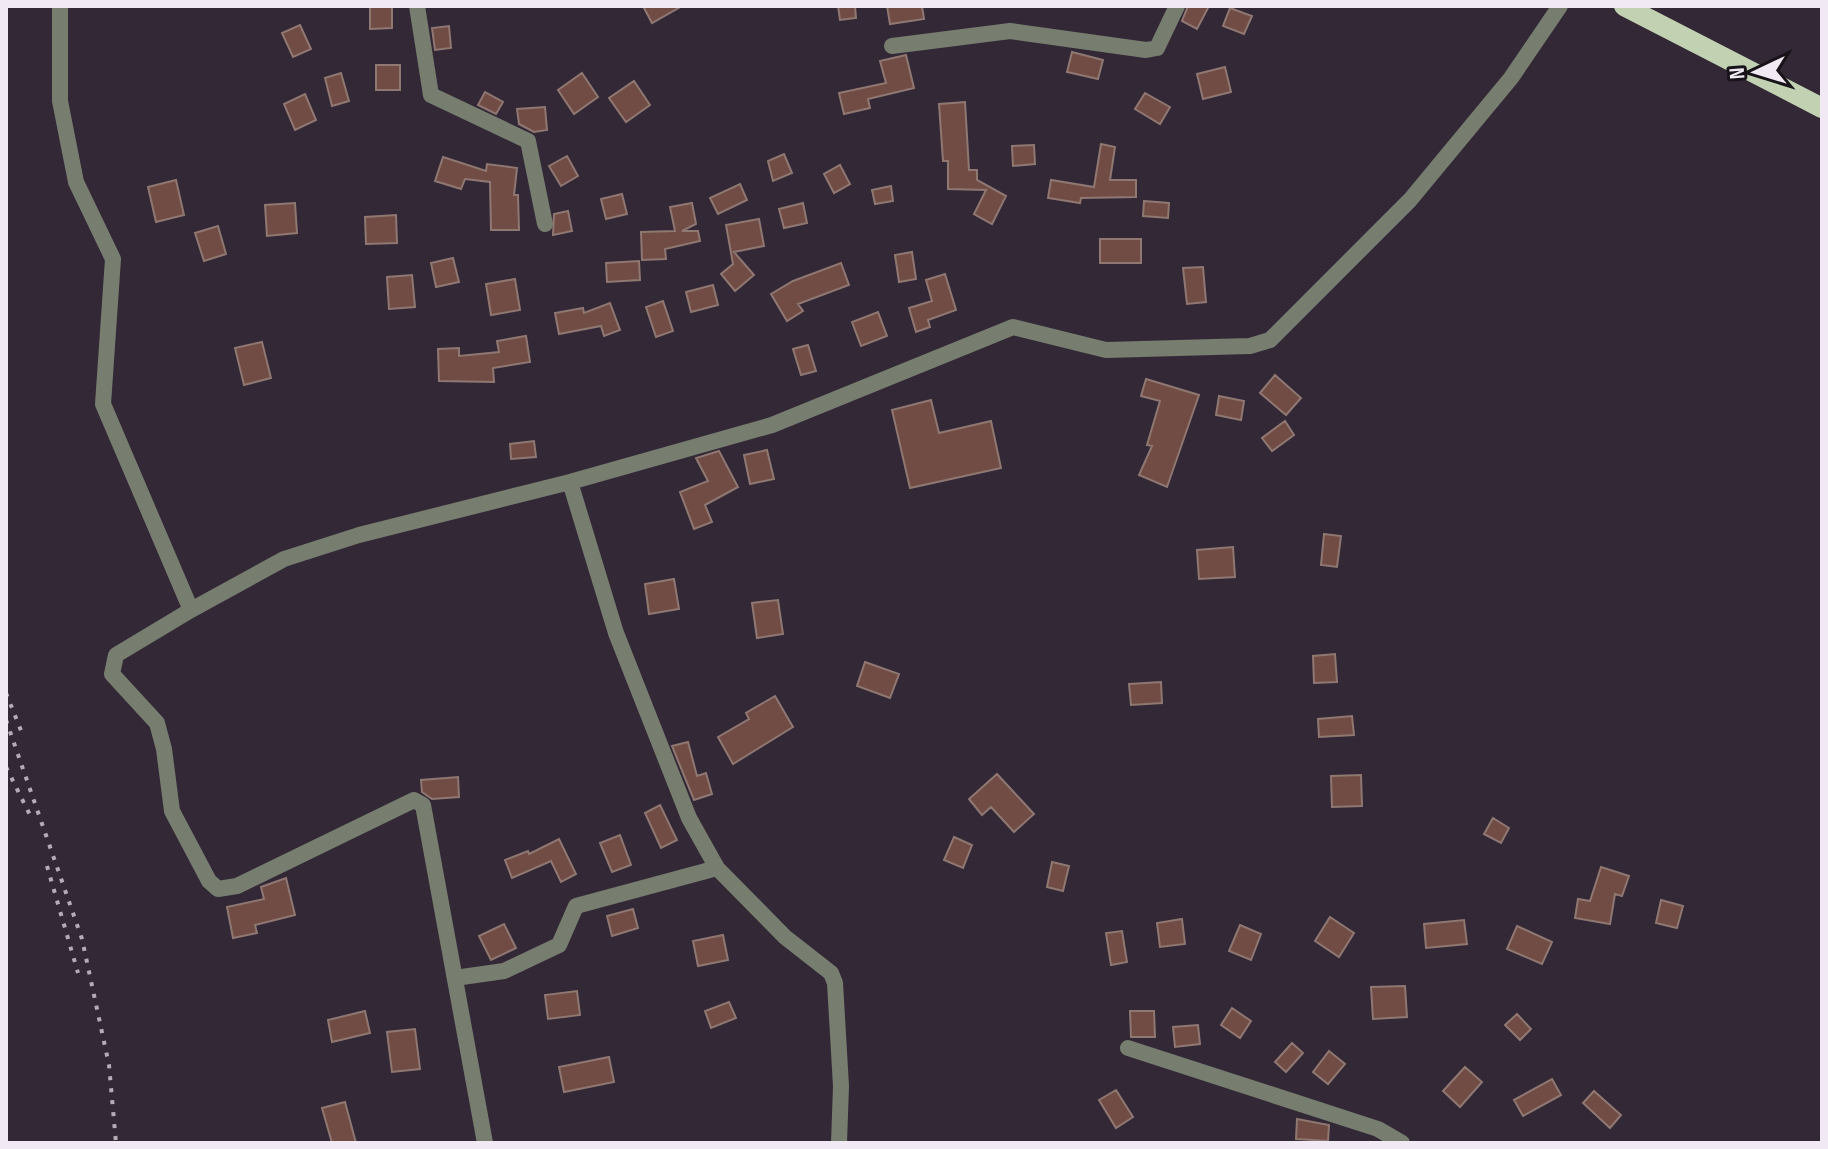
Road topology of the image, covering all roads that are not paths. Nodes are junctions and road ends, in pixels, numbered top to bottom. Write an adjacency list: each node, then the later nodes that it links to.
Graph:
1 (60, 6): 10 (street)
2 (417, 6): 8 (street)
3 (1177, 6): 6 (street)
4 (1560, 6): 9 (street)
5 (1624, 6): 7 (main road)
6 (892, 46)
7 (1822, 108)
8 (545, 224)
9 (570, 482): 10 (street); 11 (street)
10 (191, 610): 12 (street)
11 (717, 868): 12 (street); 15 (street)
12 (455, 978): 14 (street)
13 (1128, 1048): 16 (street)
14 (485, 1143)
15 (839, 1143)
16 (1402, 1143)

